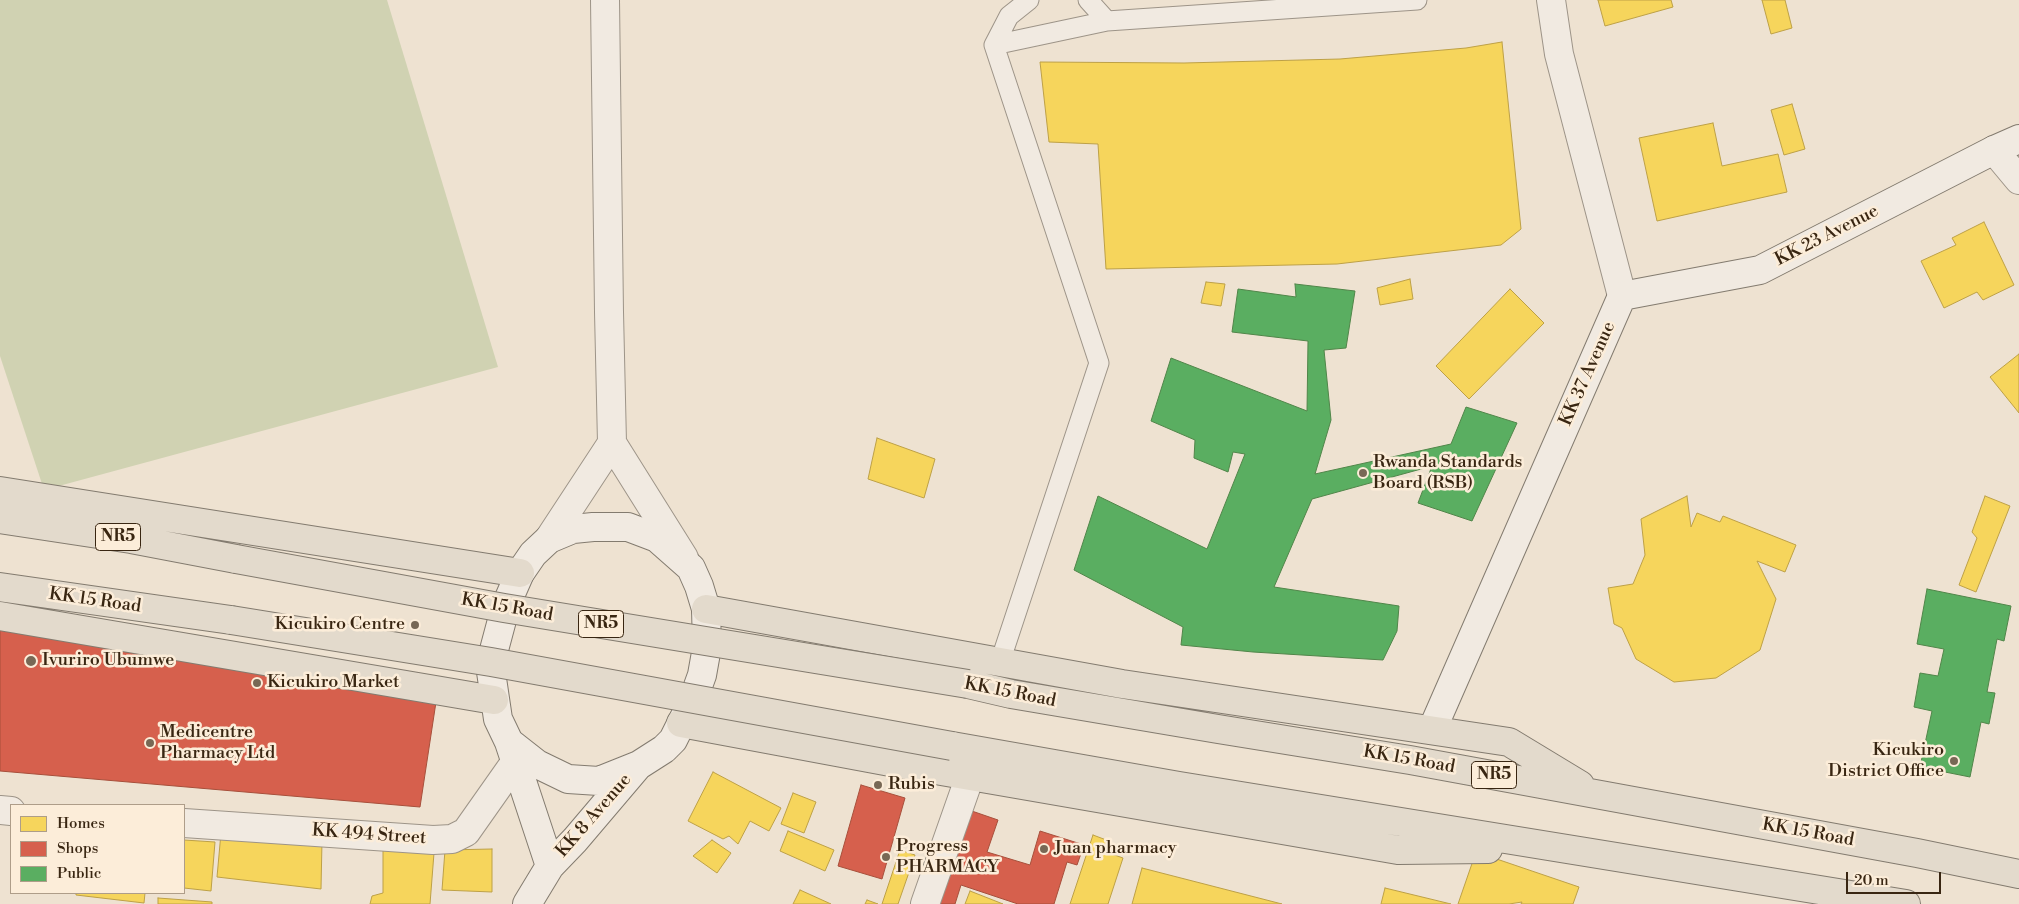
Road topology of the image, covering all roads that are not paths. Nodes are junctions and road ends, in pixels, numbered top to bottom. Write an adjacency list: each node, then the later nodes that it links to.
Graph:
1 (605, 0): 13 (main road)
2 (1029, 0): 8 (lane)
3 (1088, 0): 7 (lane)
4 (1417, 0): 6 (lane)
5 (1551, 0): 12 (main road)
6 (1357, 2): 7 (lane)
7 (1107, 21): 8 (lane)
8 (994, 44): 22 (lane)
9 (2019, 139): 10 (main road, KK 23 Avenue)
10 (1994, 150): 11 (main road); 12 (main road, KK 23 Avenue)
11 (2019, 180)
12 (1622, 296): 25 (main road, KK 37 Avenue)
13 (612, 443): 16 (main road); 17 (main road)
14 (0, 491): 18 (highway)
15 (0, 519): 29 (highway, KK 15 Road / NR5, bridge)
16 (549, 539): 17 (main road); 18 (main road, KK 8 Avenue)
17 (691, 568): 20 (main road)
18 (520, 573): 23 (main road, KK 8 Avenue)
19 (0, 587): 31 (highway, KK 15 Road, bridge)
20 (706, 609): 22 (highway); 24 (main road)
21 (0, 616): 23 (highway)
22 (1000, 662): 25 (highway)
23 (494, 700): 26 (main road, KK 8 Avenue)
24 (681, 723): 27 (main road); 28 (highway)
25 (1432, 730): 29 (highway)
26 (512, 751): 27 (main road); 30 (main road, KK 494 Street); 32 (main road, KK 8 Avenue)
27 (639, 765): 32 (main road, KK 8 Avenue)
28 (970, 776): 31 (highway); 35 (main road)
29 (1594, 793): 33 (highway, KK 15 Road / NR5)
30 (185, 823)
31 (1566, 849): 36 (highway, KK 15 Road)
32 (550, 866): 34 (main road, KK 8 Avenue)
33 (2019, 874)
34 (527, 904)
35 (925, 904)
36 (1906, 904)

